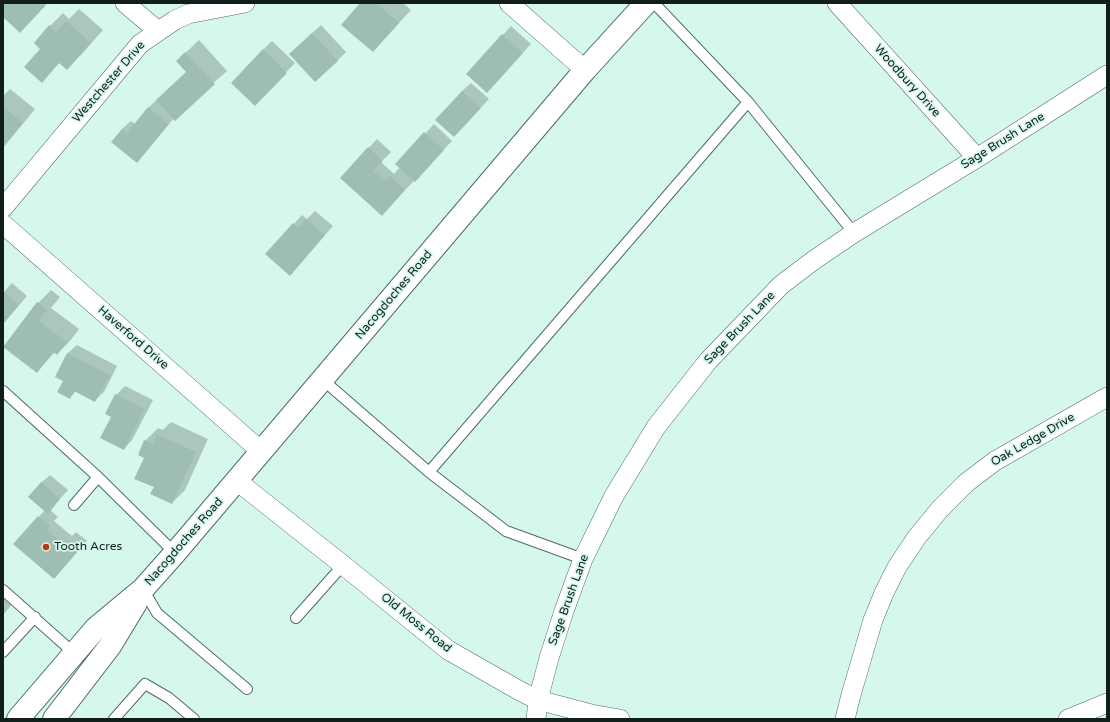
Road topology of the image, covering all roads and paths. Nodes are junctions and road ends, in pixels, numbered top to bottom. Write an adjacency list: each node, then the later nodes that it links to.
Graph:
1 (125, 3): 7 (street)
2 (245, 3): 7 (street, Westchester Drive)
3 (509, 3): 8 (street)
4 (646, 3): 8 (main road, Nacogdoches Road)
5 (654, 3): 10 (lane)
6 (837, 3): 11 (street, Woodbury Drive)
7 (158, 32): 12 (street, Westchester Drive)
8 (585, 70): 15 (main road, Nacogdoches Road)
9 (1107, 75): 11 (street, Sage Brush Lane)
10 (748, 102): 14 (lane); 19 (lane)
11 (977, 158): 14 (street, Sage Brush Lane)
12 (3, 208)
13 (3, 224): 18 (street, Haverford Drive)
14 (854, 233): 24 (street, Sage Brush Lane)
15 (323, 380): 18 (main road, Nacogdoches Road); 19 (lane)
16 (3, 391): 20 (lane)
17 (1107, 397): 41 (street, Oak Ledge Drive)
18 (262, 452): 21 (main road, Nacogdoches Road)
19 (429, 472): 24 (lane)
20 (98, 477): 22 (lane); 23 (lane)
21 (237, 481): 23 (main road, Nacogdoches Road); 25 (street, Old Moss Road)
22 (74, 505)
23 (175, 554): 27 (main road, Nacogdoches Road)
24 (583, 559): 33 (street, Sage Brush Lane)
25 (343, 565): 29 (lane); 33 (street, Old Moss Road)
26 (3, 590): 28 (lane)
27 (143, 590): 31 (main road, Nacogdoches Road); 32 (lane); 36 (main road, Nacogdoches Road)
28 (35, 617): 30 (lane); 31 (lane)
29 (296, 618)
30 (4, 650)
31 (75, 654): 35 (main road, Nacogdoches Road)
32 (247, 689)
33 (538, 700): 39 (street, Sage Brush Lane); 40 (street, Old Moss Road)
34 (1107, 703): 42 (street)
35 (18, 719)
36 (54, 719)
37 (114, 719): 38 (lane)
38 (194, 719)
39 (536, 719)
40 (620, 719)
41 (845, 719)
42 (1068, 719)

